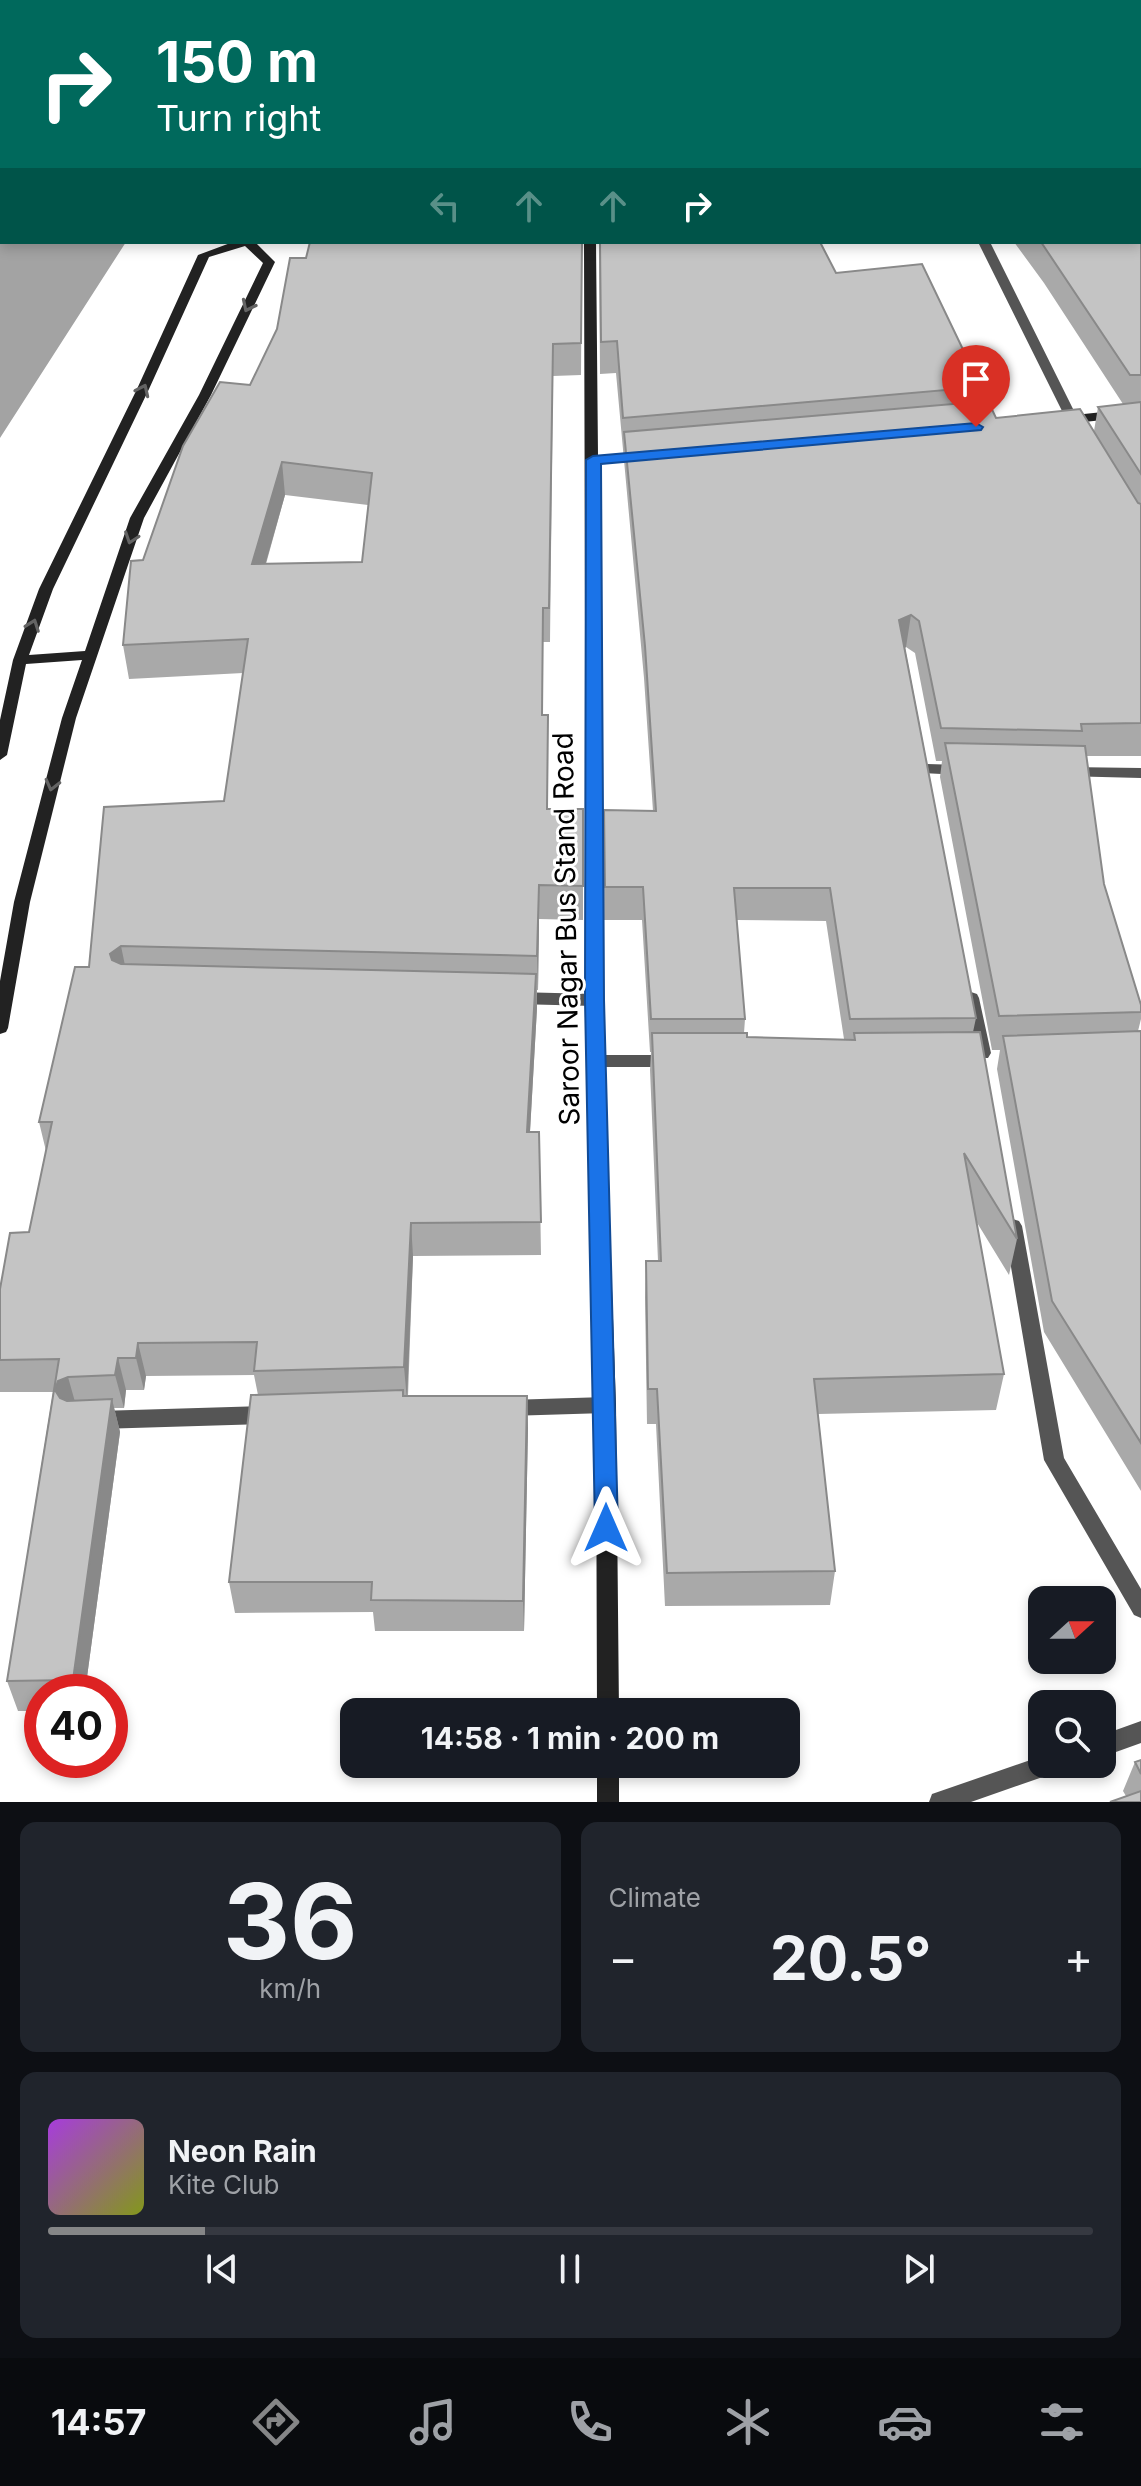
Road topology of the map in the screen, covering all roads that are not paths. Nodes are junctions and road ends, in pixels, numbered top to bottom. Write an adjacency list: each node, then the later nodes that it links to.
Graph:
1 (240, 244): 12 (main road, one-way to 1)
2 (248, 244): 11 (main road, one-way to 11)
3 (590, 244): 10 (main road, Saroor Nagar Bus Stand Road)
4 (985, 244): 6 (street)
5 (1141, 412): 6 (main road)
6 (1071, 419): 7 (main road); 8 (street)
7 (1055, 420)
8 (1087, 444)
9 (657, 454): 10 (main road)
10 (593, 460): 20 (main road, Saroor Nagar Bus Stand Road)
11 (91, 655): 12 (main road); 21 (main road, one-way to 21)
12 (20, 660): 13 (main road)
13 (0, 755)
14 (927, 770): 15 (street)
15 (973, 770)
16 (1049, 772): 17 (street)
17 (1141, 773)
18 (969, 984): 24 (street)
19 (501, 998): 20 (street)
20 (594, 1000): 22 (main road, Saroor Nagar Bus Stand Road)
21 (0, 1028)
22 (596, 1061): 23 (street); 26 (main road, Saroor Nagar Bus Stand Road)
23 (689, 1061)
24 (984, 1064)
25 (1011, 1214): 30 (street)
26 (606, 1405): 27 (street); 31 (main road, Saroor Nagar Bus Stand Road)
27 (481, 1408)
28 (295, 1414): 29 (street)
29 (77, 1421)
30 (1141, 1608)
31 (608, 1698)
32 (1141, 1732): 33 (street)
33 (1116, 1741)
34 (1028, 1771): 37 (street)
35 (608, 1778): 36 (main road)
36 (608, 1802)
37 (940, 1802)

